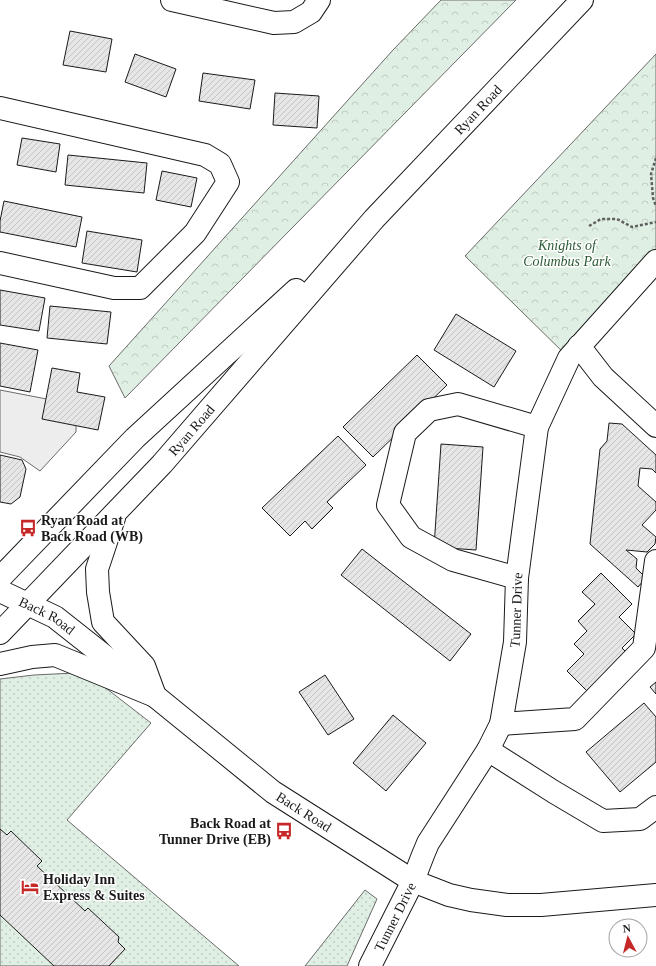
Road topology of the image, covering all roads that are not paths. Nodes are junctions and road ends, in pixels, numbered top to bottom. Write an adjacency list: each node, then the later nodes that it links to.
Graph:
1 (172, 0): 3 (main road)
2 (582, 0): 5 (main road, Ryan Road)
3 (315, 6)
4 (0, 108): 7 (main road)
5 (374, 219): 11 (main road, Ryan Road); 13 (main road, Ryan Road)
6 (656, 261): 8 (main road, Tunner Drive)
7 (0, 263)
8 (579, 346): 9 (main road); 10 (main road, Tunner Drive)
9 (656, 426)
10 (537, 427): 14 (main road, Tunner Drive); 14 (main road)
11 (115, 513): 16 (main road, Ryan Road); 19 (main road)
12 (656, 561): 20 (main road)
13 (0, 578)
14 (517, 578): 20 (main road, Tunner Drive)
15 (0, 592): 16 (main road, Back Road)
16 (28, 605): 17 (main road, Ryan Road); 19 (main road, Back Road)
17 (0, 634)
18 (0, 664): 19 (main road)
19 (155, 696): 23 (main road, Back Road)
20 (501, 724): 21 (main road, Tunner Drive)
21 (488, 750): 22 (main road); 23 (main road, Tunner Drive)
22 (656, 807)
23 (413, 881): 24 (main road, Back Road); 25 (main road, Tunner Drive)
24 (656, 895)
25 (370, 966)

